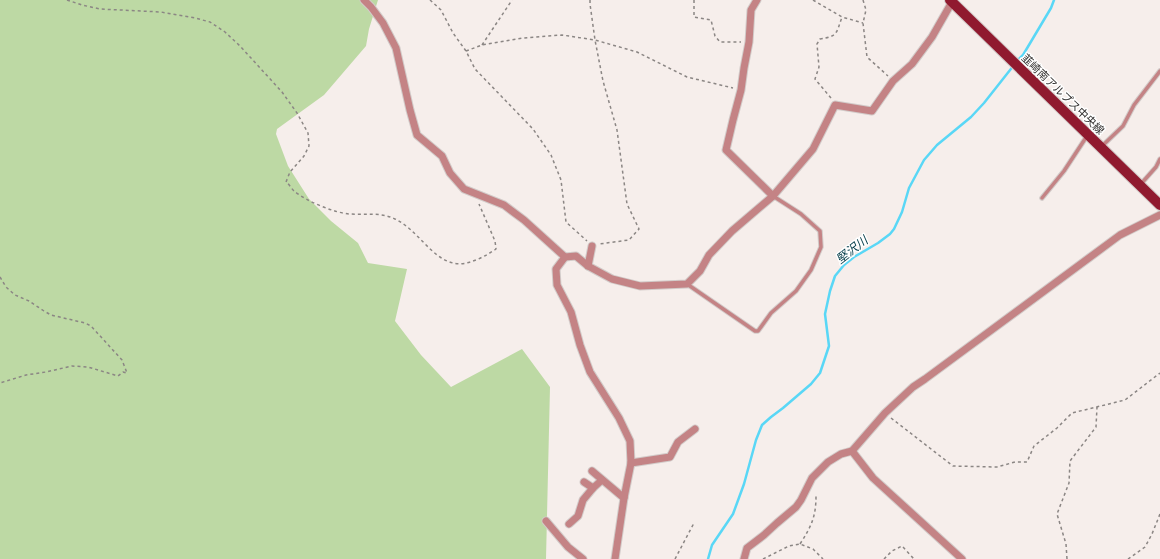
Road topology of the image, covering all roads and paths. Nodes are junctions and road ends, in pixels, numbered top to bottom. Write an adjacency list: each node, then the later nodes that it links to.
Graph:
1 (67, 0): 25 (path)
2 (364, 0): 25 (street)
3 (430, 0): 16 (path)
4 (512, 0): 15 (path)
5 (590, 0): 13 (path)
6 (694, 0): 14 (path)
7 (757, 0): 14 (street)
8 (813, 0): 11 (path)
9 (863, 0): 12 (path)
10 (951, 1): 18 (street); 21 (main road, 韮崎南アルプス中央線)
11 (842, 17): 12 (path); 20 (path)
12 (863, 23): 18 (path)
13 (595, 40): 15 (path); 19 (path); 30 (path)
14 (749, 42): 19 (street)
15 (482, 45): 16 (path)
16 (466, 51): 30 (path)
17 (1160, 71): 22 (lane)
18 (893, 81): 20 (street)
19 (741, 90): 26 (street)
20 (835, 104): 26 (street)
21 (1088, 135): 22 (main road, 韮崎南アルプス中央線); 27 (lane)
22 (1101, 147): 24 (main road, 韮崎南アルプス中央線)
23 (1160, 159): 24 (lane)
24 (1140, 185): 28 (main road, 韮崎南アルプス中央線)
25 (475, 195): 31 (street)
26 (773, 196): 34 (street); 34 (lane)
27 (1042, 198)
28 (1160, 205)
29 (1160, 215): 38 (street)
30 (592, 246): 32 (street)
31 (565, 257): 32 (street); 41 (street)
32 (588, 266): 34 (street)
33 (0, 277): 36 (path)
34 (687, 284)
35 (1160, 373): 37 (path)
36 (0, 383)
37 (1097, 407): 38 (path); 62 (path)
38 (885, 413): 40 (street)
39 (695, 429): 41 (street)
40 (852, 451): 56 (street); 61 (street)
41 (631, 463): 47 (street)
42 (592, 472): 43 (street)
43 (602, 480): 45 (street); 47 (street)
44 (584, 482): 45 (street)
45 (593, 488): 51 (street)
46 (816, 496): 52 (path)
47 (624, 498): 54 (street)
48 (1160, 514): 63 (path)
49 (546, 521): 53 (street)
50 (694, 523): 55 (path)
51 (569, 524)
52 (800, 544): 57 (path); 58 (path)
53 (583, 559)
54 (615, 559)
55 (675, 559)
56 (744, 559)
57 (763, 559)
58 (822, 559)
59 (884, 559): 60 (path)
60 (914, 559)
61 (962, 559)
62 (1067, 559)
63 (1128, 559)

